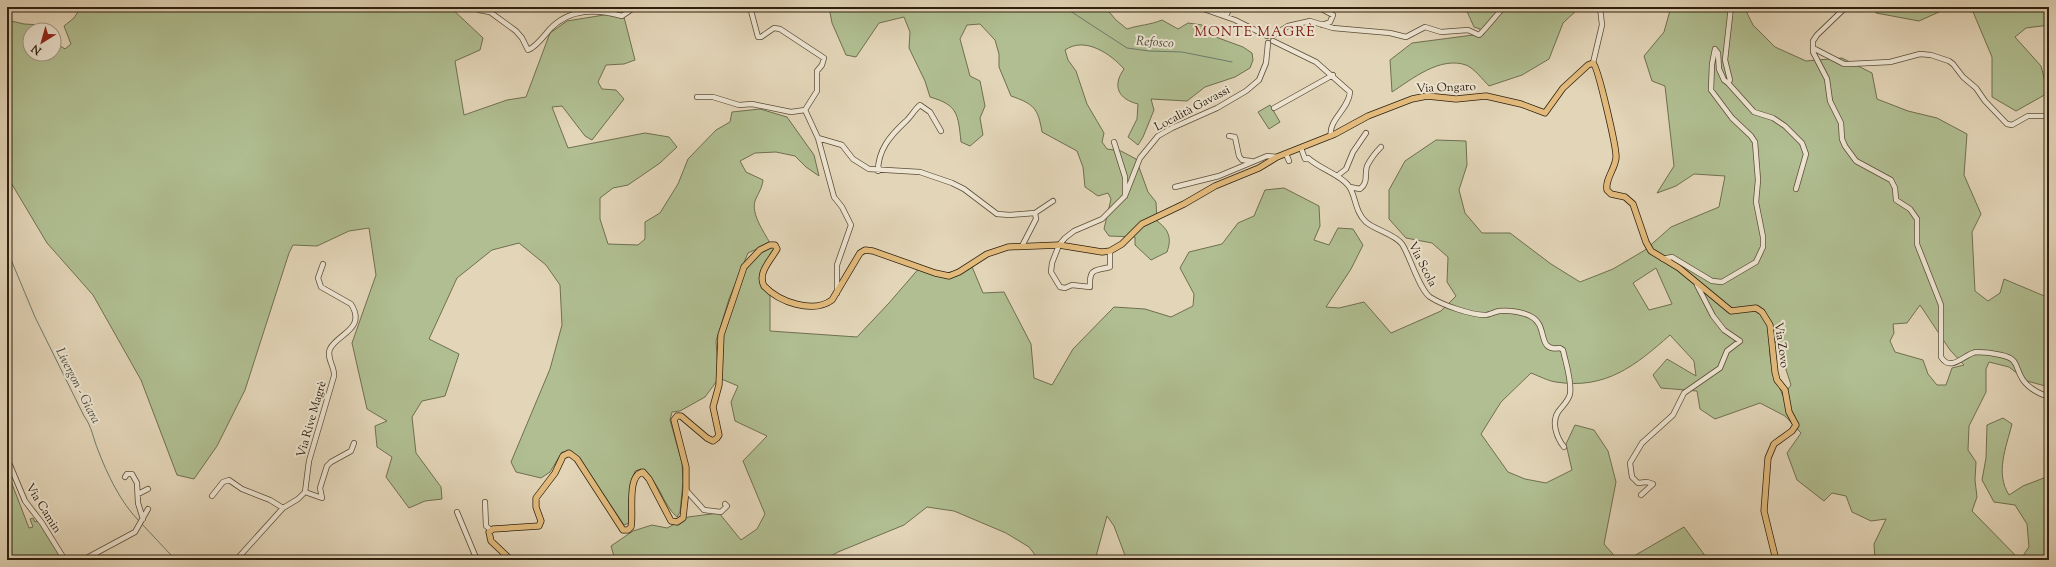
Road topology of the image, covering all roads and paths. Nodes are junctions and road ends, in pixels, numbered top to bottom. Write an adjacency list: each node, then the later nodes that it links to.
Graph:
1 (478, 7): 2 (street)
2 (635, 7)
3 (750, 7): 24 (street)
4 (1198, 7): 12 (street)
5 (1213, 7): 12 (street)
6 (1230, 7): 12 (street)
7 (1318, 7): 13 (street)
8 (1504, 7): 13 (street)
9 (1600, 7): 19 (street)
10 (1731, 7): 21 (street)
11 (1846, 7): 17 (street)
12 (1226, 16): 14 (street)
13 (1322, 25): 14 (street)
14 (1271, 35): 15 (street, Località Gavassi); 16 (street)
15 (1270, 42): 16 (street); 43 (street, Località Gavassi)
16 (1279, 45): 18 (street); 20 (street)
17 (1813, 48): 25 (street); 53 (street)
18 (1269, 57)
19 (1593, 63): 29 (main road, Via Ongaro); 49 (main road)
20 (1332, 75): 23 (street); 29 (street)
21 (1728, 83): 42 (street); 49 (street)
22 (697, 97): 24 (street)
23 (1274, 108)
24 (806, 110): 30 (street)
25 (2049, 116)
26 (941, 131): 38 (street)
27 (1366, 133): 39 (street)
28 (1229, 136): 36 (street)
29 (1331, 136): 33 (main road, Via Ongaro)
30 (818, 138): 38 (street); 52 (street)
31 (1114, 142): 43 (street)
32 (1381, 147): 41 (street)
33 (1301, 148): 34 (main road, Via Ongaro); 39 (street)
34 (1286, 154): 35 (main road, Via Ongaro); 37 (street)
35 (1277, 157): 36 (street); 48 (main road, Via Ongaro)
36 (1253, 161): 40 (street)
37 (1289, 161)
38 (878, 171): 45 (street)
39 (1337, 176): 41 (street)
40 (1175, 187)
41 (1350, 187): 55 (street, Via Scola)
42 (1796, 189)
43 (1125, 196): 47 (street, Località Gavassi)
44 (1054, 201): 45 (street)
45 (1035, 213): 46 (street)
46 (1022, 246): 47 (main road); 52 (main road)
47 (1059, 246): 48 (main road); 48 (street)
48 (1110, 251)
49 (1663, 259): 51 (main road)
50 (323, 264): 60 (street, Via Rive Magrè)
51 (1697, 285): 62 (street); 78 (main road, Via Zovo)
52 (837, 293): 59 (main road)
53 (2046, 396)
54 (354, 443): 60 (street)
55 (1564, 447)
56 (7, 458): 71 (street, Via Camin)
57 (125, 477): 61 (street)
58 (148, 489): 61 (street)
59 (686, 490): 65 (street); 70 (main road)
60 (305, 492): 66 (street)
61 (138, 494): 69 (street)
62 (1641, 495)
63 (212, 496): 66 (street)
64 (485, 502): 70 (street)
65 (725, 504)
66 (283, 508): 75 (street)
67 (148, 509): 69 (street)
68 (457, 512): 76 (street)
69 (143, 521): 74 (street)
70 (491, 530): 77 (main road)
71 (63, 557): 72 (street); 73 (street)
72 (55, 560)
73 (73, 560)
74 (83, 560)
75 (236, 560)
76 (477, 560)
77 (511, 560)
78 (1776, 560)

